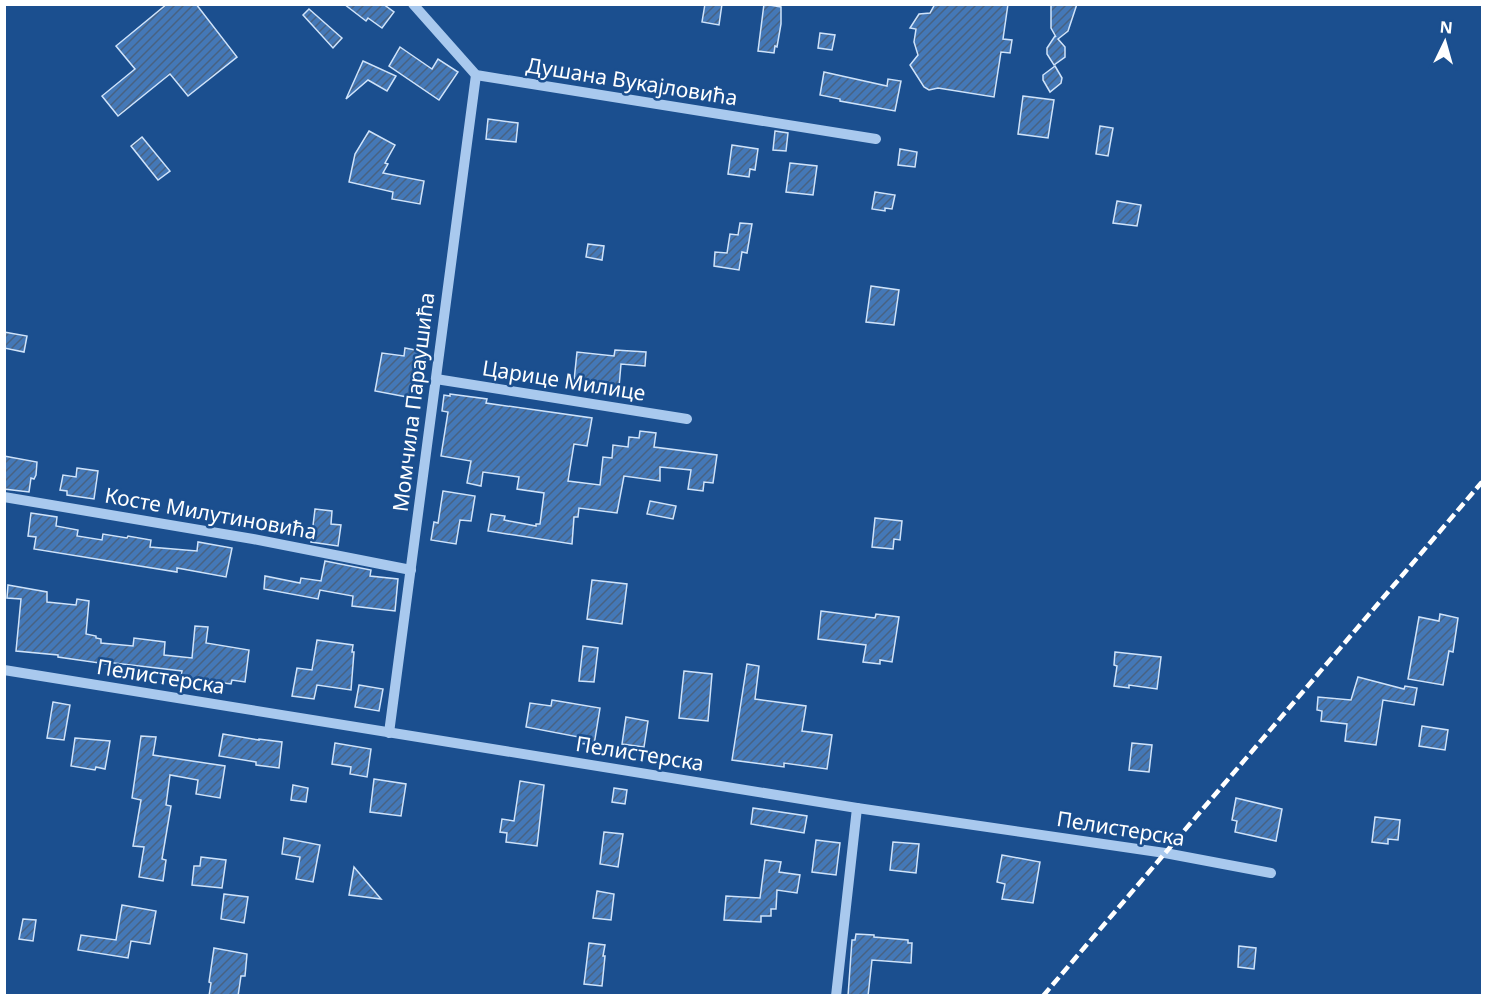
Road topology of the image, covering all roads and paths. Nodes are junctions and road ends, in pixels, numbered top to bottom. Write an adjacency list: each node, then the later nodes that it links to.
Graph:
1 (413, 4): 2 (street)
2 (476, 75): 3 (street, Душана Вукајловића); 4 (street, Момчила Параушића)
3 (876, 140)
4 (436, 379): 5 (street, Царице Милице); 7 (street, Момчила Параушића)
5 (687, 419)
6 (4, 497): 7 (street, Косте Милутиновића)
7 (411, 570): 9 (street, Момчила Параушића)
8 (4, 670): 9 (street, Пелистерска)
9 (389, 733): 10 (street, Пелистерска)
10 (857, 808): 11 (street, Пелистерска); 12 (street)
11 (1271, 873)
12 (836, 996)

